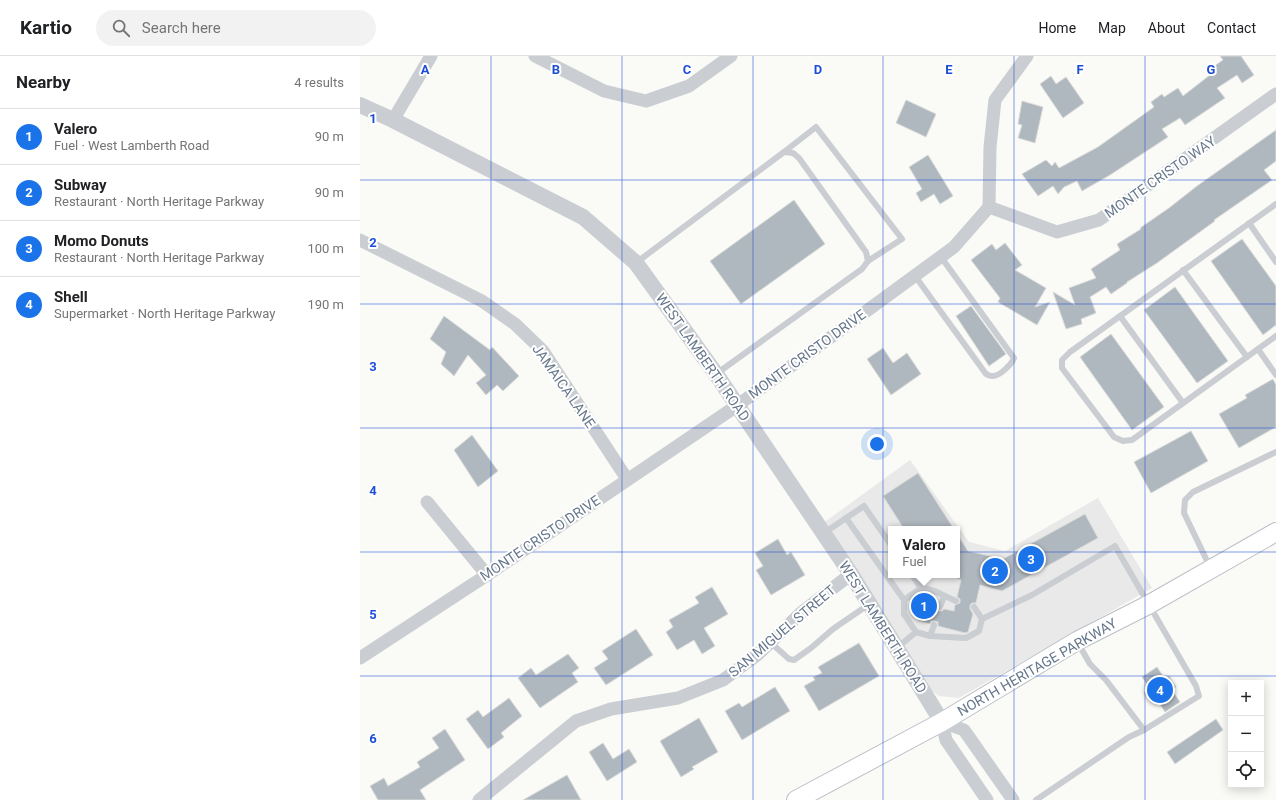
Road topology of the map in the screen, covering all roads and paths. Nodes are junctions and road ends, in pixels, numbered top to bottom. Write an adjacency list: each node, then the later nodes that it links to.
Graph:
1 (431, 56): 7 (street)
2 (535, 56): 3 (street)
3 (731, 56)
4 (1027, 56): 10 (street)
5 (1276, 94): 10 (street, MONTE CRISTO WAY)
6 (360, 105): 7 (street, WEST LAMBERTH ROAD)
7 (393, 120): 16 (street, WEST LAMBERTH ROAD)
8 (784, 152): 14 (lane); 14 (lane); 16 (lane)
9 (1276, 204): 11 (lane)
10 (989, 206): 13 (street, MONTE CRISTO DRIVE)
11 (1249, 223): 15 (lane); 17 (lane)
12 (360, 240): 28 (street, JAMAICA LANE)
13 (941, 257): 18 (street, MONTE CRISTO DRIVE); 18 (lane)
14 (868, 261): 23 (lane)
15 (1276, 262)
16 (636, 263): 23 (street, WEST LAMBERTH ROAD)
17 (1183, 270): 19 (lane); 22 (lane)
18 (915, 276): 26 (street, MONTE CRISTO DRIVE)
19 (1120, 316): 25 (lane); 25 (lane)
20 (1276, 336): 21 (lane)
21 (1258, 349): 22 (lane); 24 (lane)
22 (1247, 357): 25 (lane)
23 (716, 374): 26 (street, WEST LAMBERTH ROAD)
24 (1276, 374)
25 (1183, 403)
26 (738, 405): 28 (street, MONTE CRISTO DRIVE); 32 (street, WEST LAMBERTH ROAD)
27 (1276, 452): 34 (lane)
28 (628, 479): 35 (street, MONTE CRISTO DRIVE)
29 (427, 502): 35 (street)
30 (846, 518): 32 (lane); 33 (lane); 37 (lane)
31 (1276, 532): 34 (main road, NORTH HERITAGE PARKWAY)
32 (824, 533): 36 (street, WEST LAMBERTH ROAD)
33 (888, 541)
34 (1211, 569): 45 (main road, NORTH HERITAGE PARKWAY)
35 (487, 574): 55 (street, MONTE CRISTO DRIVE)
36 (851, 574): 44 (street, WEST LAMBERTH ROAD); 53 (street, SAN MIGUEL STREET)
37 (888, 577)
38 (888, 578): 42 (lane)
39 (914, 578): 40 (lane)
40 (920, 588): 41 (lane); 42 (lane)
41 (944, 596): 43 (lane); 47 (lane)
42 (904, 600): 50 (lane)
43 (956, 601)
44 (870, 604): 53 (lane); 54 (street, WEST LAMBERTH ROAD)
45 (1148, 605): 48 (lane); 52 (main road, NORTH HERITAGE PARKWAY); 57 (lane)
46 (974, 607): 48 (lane)
47 (940, 608)
48 (982, 618): 51 (lane)
49 (934, 625): 51 (lane)
50 (916, 632): 51 (lane); 54 (lane)
51 (930, 636)
52 (1077, 641): 56 (main road, NORTH HERITAGE PARKWAY); 57 (lane)
53 (770, 642): 58 (street, SAN MIGUEL STREET)
54 (896, 648): 56 (street, WEST LAMBERTH ROAD)
55 (360, 658)
56 (942, 722): 59 (main road, NORTH HERITAGE PARKWAY); 60 (street, WEST LAMBERTH ROAD); 61 (street)
57 (1144, 730): 62 (lane)
58 (479, 800)
59 (796, 800)
60 (987, 800)
61 (1013, 800)
62 (1036, 800)

